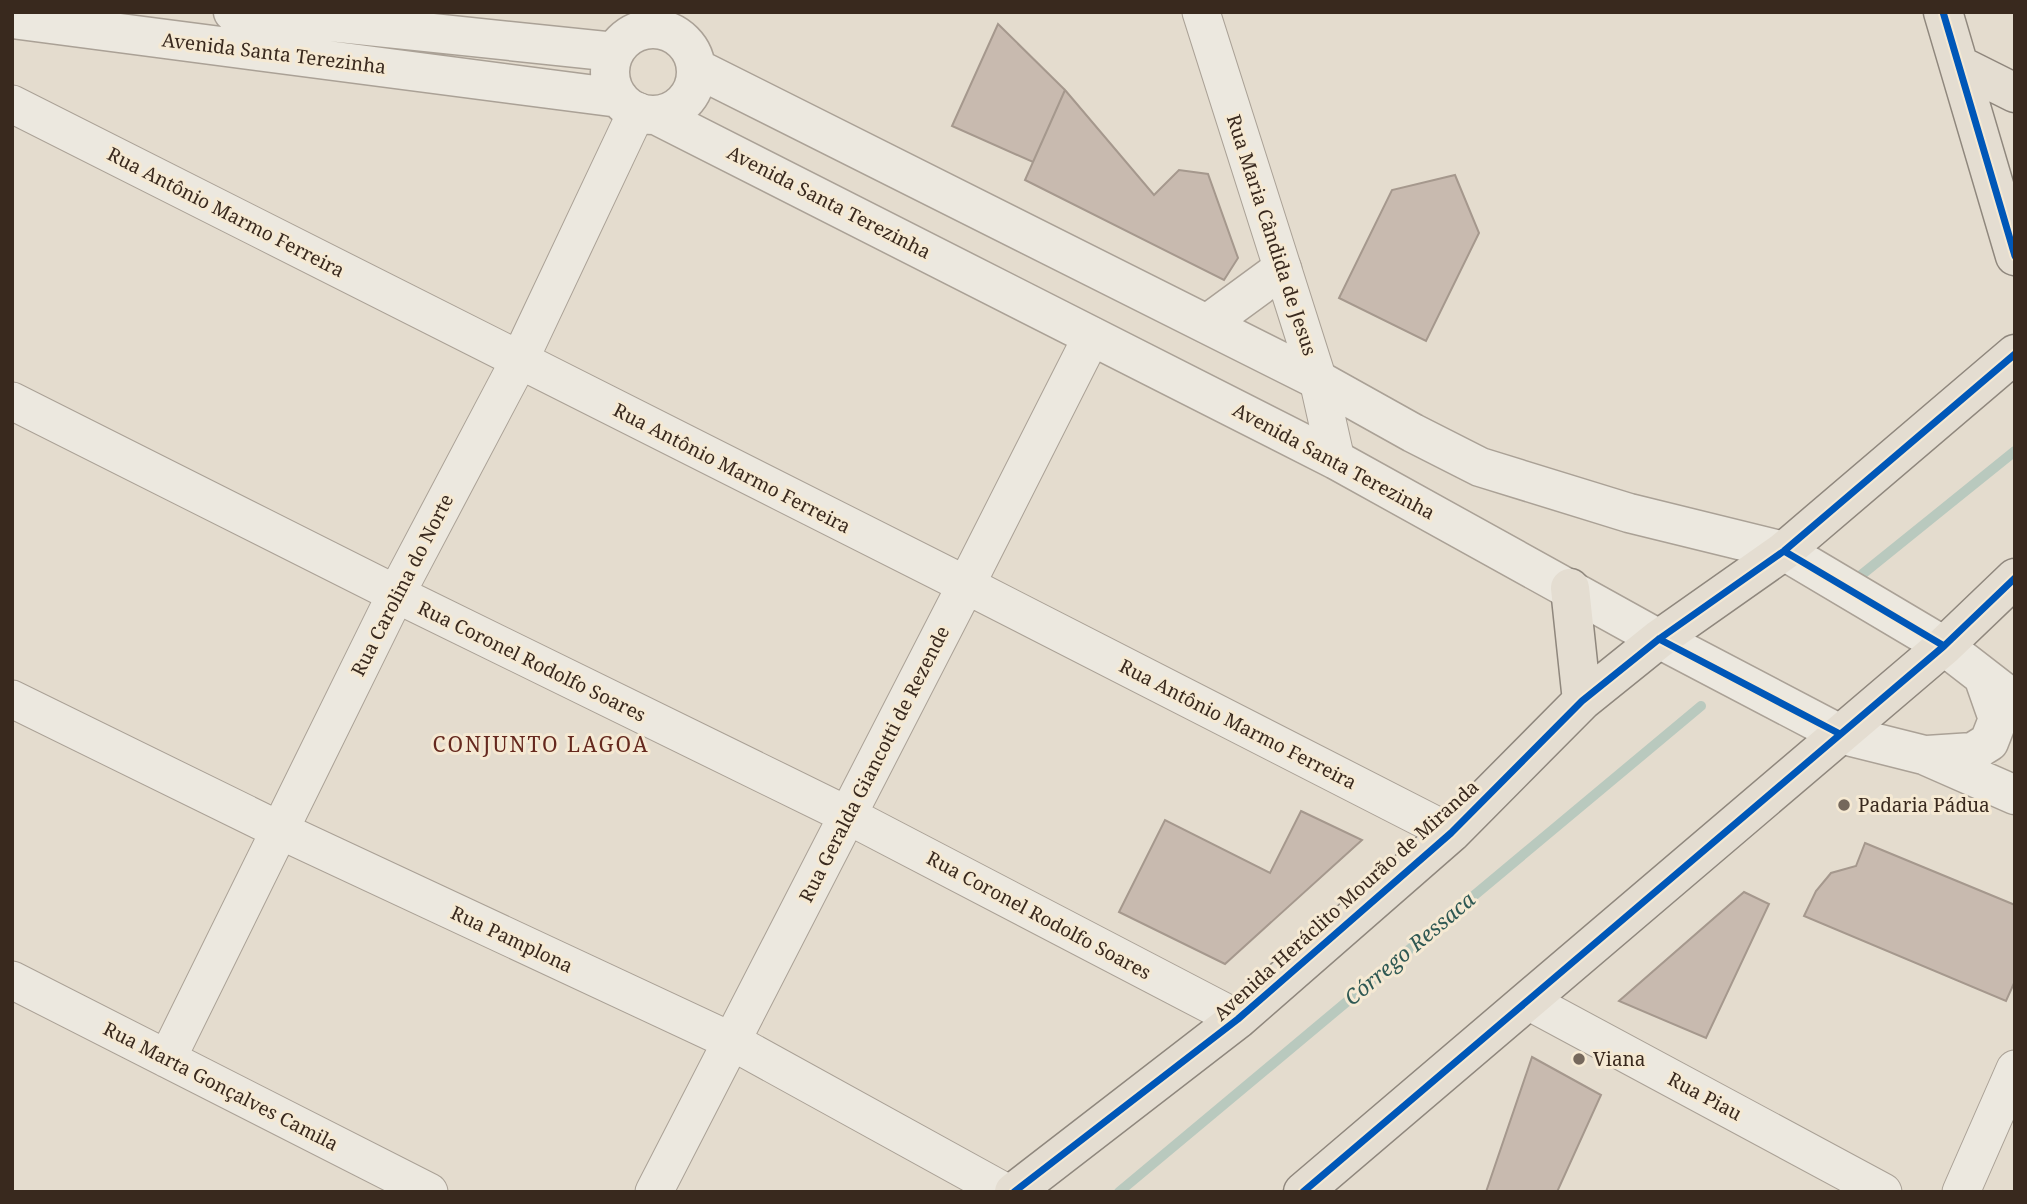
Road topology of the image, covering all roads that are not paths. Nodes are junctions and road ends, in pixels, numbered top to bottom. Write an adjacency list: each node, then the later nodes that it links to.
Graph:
1 (1201, 12): 13 (street, Rua Maria Cândida de Jesus)
2 (1943, 12): 7 (main road)
3 (246, 13): 6 (street, Avenida Santa Terezinha)
4 (12, 19): 11 (street, Avenida Santa Terezinha)
5 (672, 22): 6 (street); 8 (street)
6 (614, 52): 11 (street)
7 (1959, 65): 9 (main road); 12 (main road)
8 (696, 68): 11 (street); 14 (street)
9 (2015, 93)
10 (12, 104): 17 (street, Rua Antônio Marmo Ferreira)
11 (637, 108): 15 (street, Avenida Santa Terezinha); 17 (street, Rua Carolina do Norte)
12 (2015, 256)
13 (1282, 270): 14 (street); 18 (street, Rua Maria Cândida de Jesus)
14 (1207, 324): 18 (street)
15 (1092, 335): 20 (street, Avenida Santa Terezinha); 23 (street, Rua Geralda Giancotti de Rezende)
16 (2015, 354): 21 (main road, Avenida Heráclito Mourão de Miranda)
17 (519, 361): 23 (street, Rua Antônio Marmo Ferreira); 25 (street, Rua Carolina do Norte)
18 (1318, 380): 20 (street, Rua Maria Cândida de Jesus); 21 (street)
19 (12, 401): 25 (street, Rua Coronel Rodolfo Soares)
20 (1336, 460): 24 (street, Avenida Santa Terezinha)
21 (1784, 551): 26 (main road, Avenida Heráclito Mourão de Miranda); 27 (street)
22 (2015, 578): 27 (main road)
23 (967, 585): 35 (street, Rua Geralda Giancotti de Rezende); 37 (street, Rua Antônio Marmo Ferreira)
24 (1570, 589): 26 (street, Avenida Santa Terezinha); 30 (main road)
25 (396, 594): 35 (street, Rua Coronel Rodolfo Soares); 36 (street, Rua Carolina do Norte)
26 (1658, 639): 30 (main road, Avenida Heráclito Mourão de Miranda); 32 (street, Avenida Santa Terezinha)
27 (1944, 646): 28 (street); 32 (main road)
28 (1984, 679): 31 (street); 33 (street)
29 (12, 699): 36 (street, Rua Pamplona)
30 (1581, 701): 37 (main road, Avenida Heráclito Mourão de Miranda)
31 (2015, 701)
32 (1840, 734): 33 (street, Avenida Santa Terezinha); 39 (main road)
33 (1924, 755): 34 (street, Avenida Santa Terezinha)
34 (2015, 795)
35 (847, 815): 40 (street, Rua Coronel Rodolfo Soares); 41 (street, Rua Geralda Giancotti de Rezende)
36 (279, 830): 41 (street, Rua Pamplona); 42 (street, Rua Carolina do Norte)
37 (1451, 833): 40 (main road, Avenida Heráclito Mourão de Miranda)
38 (12, 980): 42 (street, Rua Marta Gonçalves Camila)
39 (1528, 1001): 48 (main road); 49 (street, Rua Piau)
40 (1238, 1019): 47 (main road, Avenida Heráclito Mourão de Miranda)
41 (731, 1041): 45 (street, Rua Geralda Giancotti de Rezende); 46 (street, Rua Pamplona)
42 (167, 1059): 44 (street, Rua Marta Gonçalves Camila)
43 (2015, 1069): 50 (street)
44 (429, 1192)
45 (654, 1192)
46 (1005, 1192)
47 (1014, 1192)
48 (1303, 1192)
49 (1883, 1192)
50 (1961, 1192)

